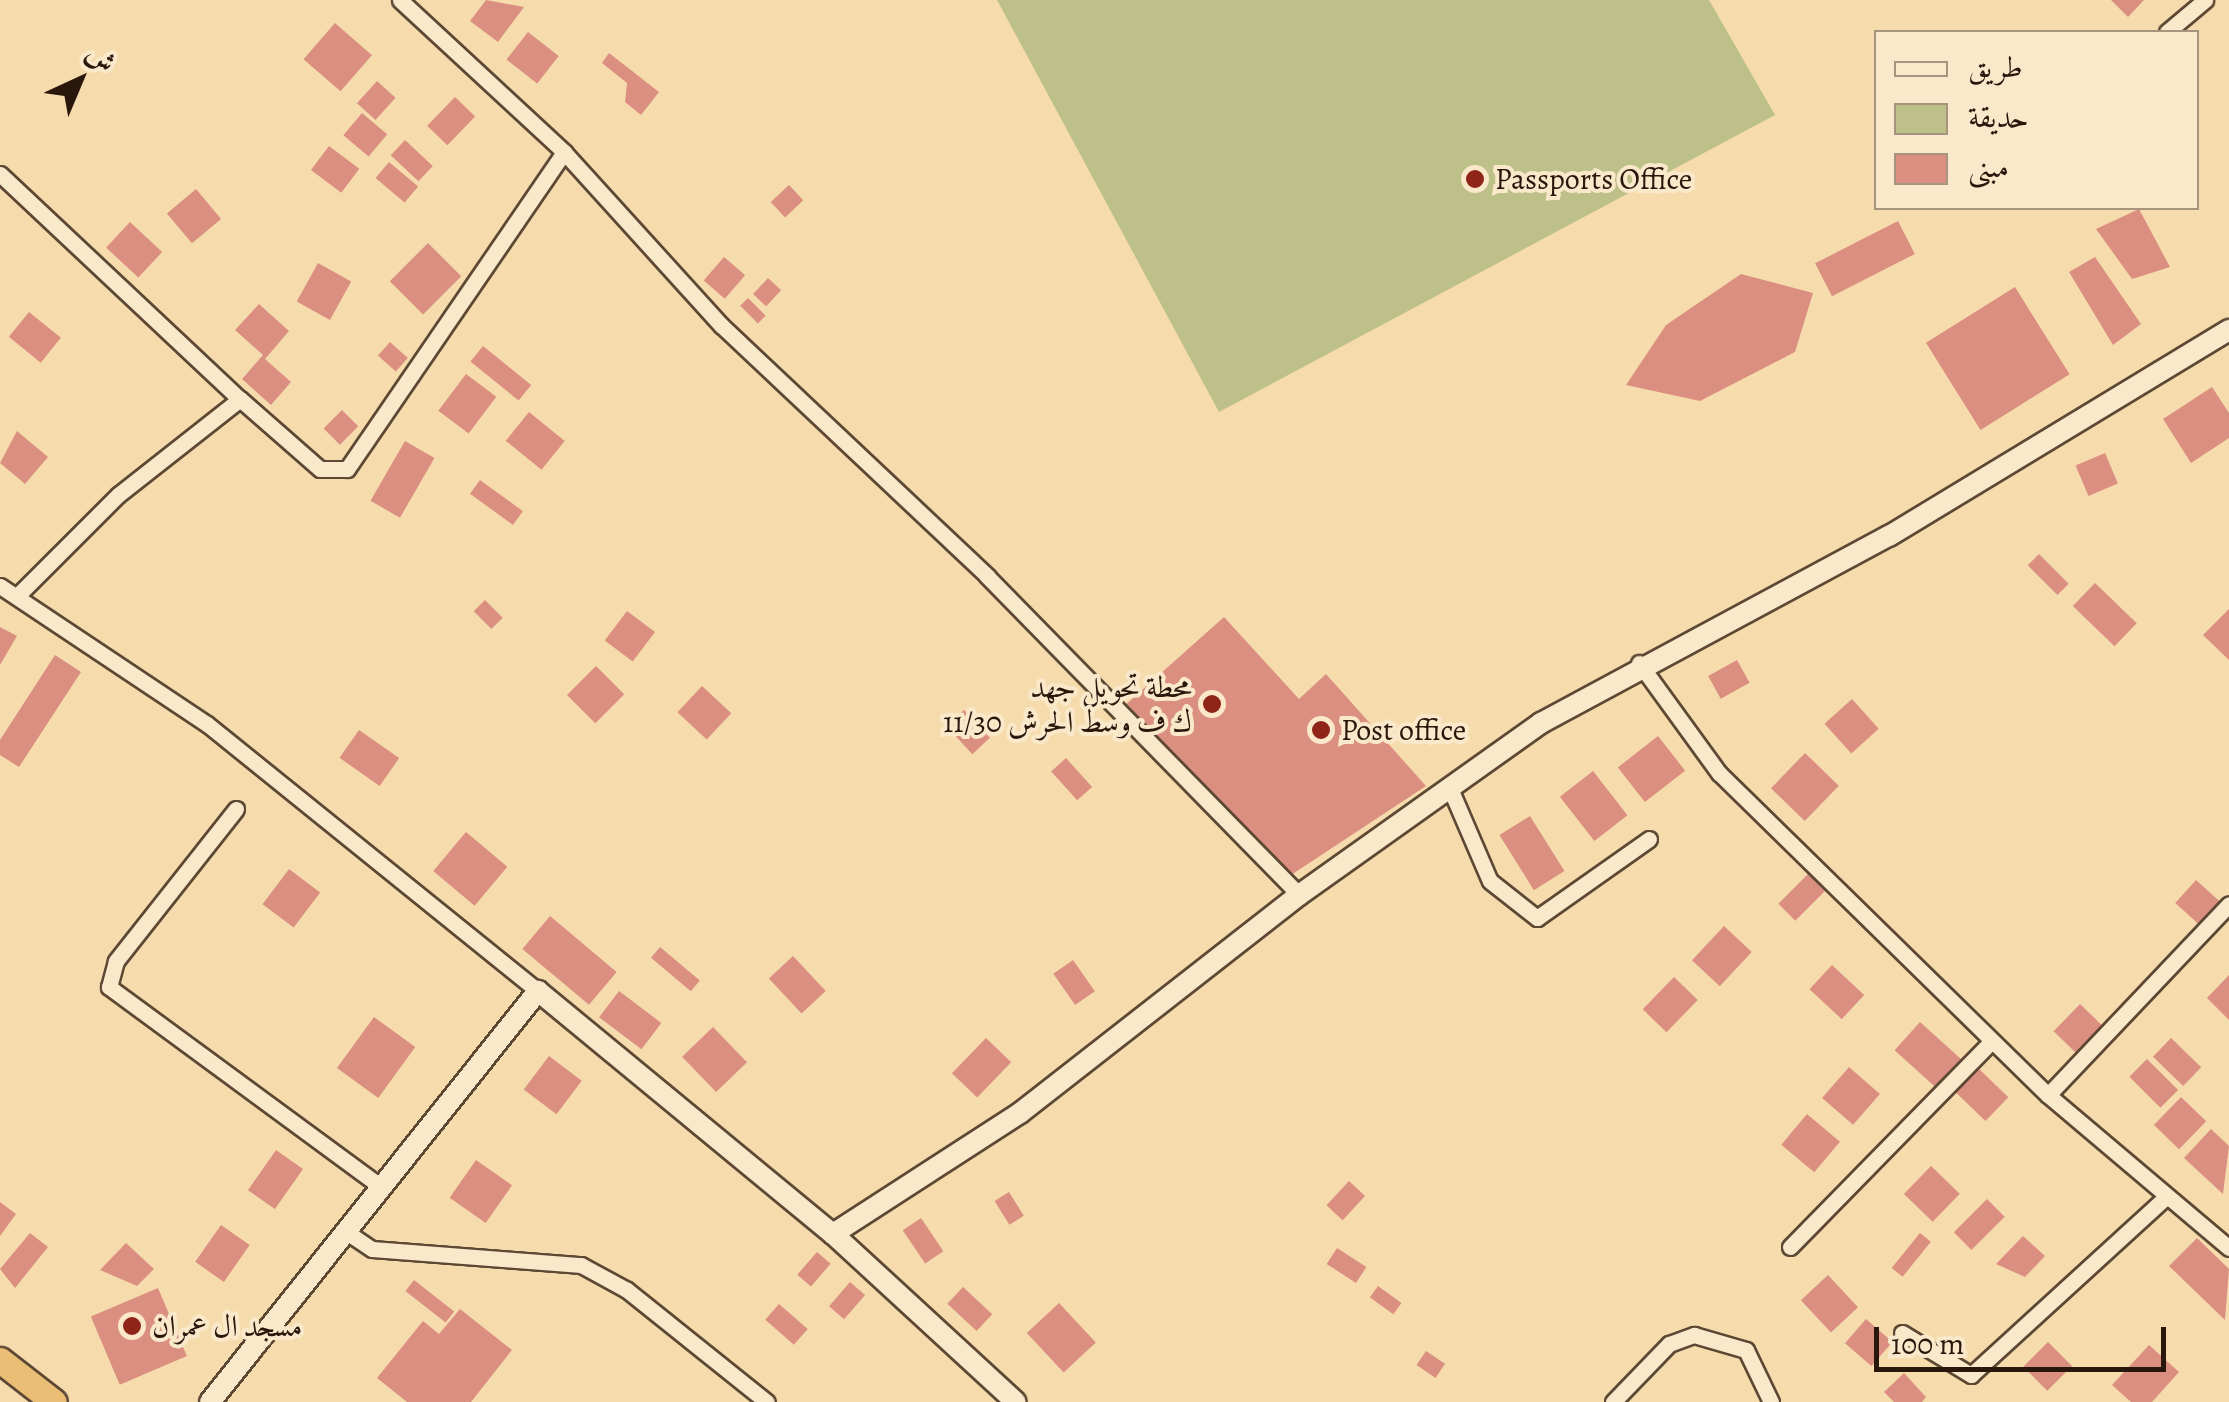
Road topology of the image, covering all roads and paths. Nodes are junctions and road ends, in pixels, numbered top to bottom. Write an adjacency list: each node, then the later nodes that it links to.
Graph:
1 (400, 0): 4 (street)
2 (2205, 0): 3 (street)
3 (2169, 30)
4 (564, 152): 7 (street); 14 (street)
5 (0, 174): 7 (street)
6 (2229, 330): 10 (street)
7 (240, 399): 9 (street)
8 (0, 586): 9 (street)
9 (17, 596): 16 (street)
10 (1639, 664): 11 (street); 17 (street)
11 (1450, 786): 13 (street); 14 (street)
12 (236, 809): 19 (street)
13 (1649, 838)
14 (1299, 895): 22 (street)
15 (2229, 904): 18 (street)
16 (538, 991): 19 (street); 22 (street)
17 (1990, 1042): 18 (street); 23 (street)
18 (2048, 1095): 20 (street)
19 (380, 1186): 21 (street)
20 (2167, 1196): 24 (street); 25 (street)
21 (345, 1231): 28 (street); 29 (street)
22 (833, 1234): 30 (street)
23 (1790, 1247)
24 (2229, 1248)
25 (1902, 1333)
26 (0, 1360): 27 (highway)
27 (54, 1402)
28 (210, 1402)
29 (768, 1402)
30 (1016, 1402)
31 (1612, 1402): 32 (street)
32 (1771, 1402)

